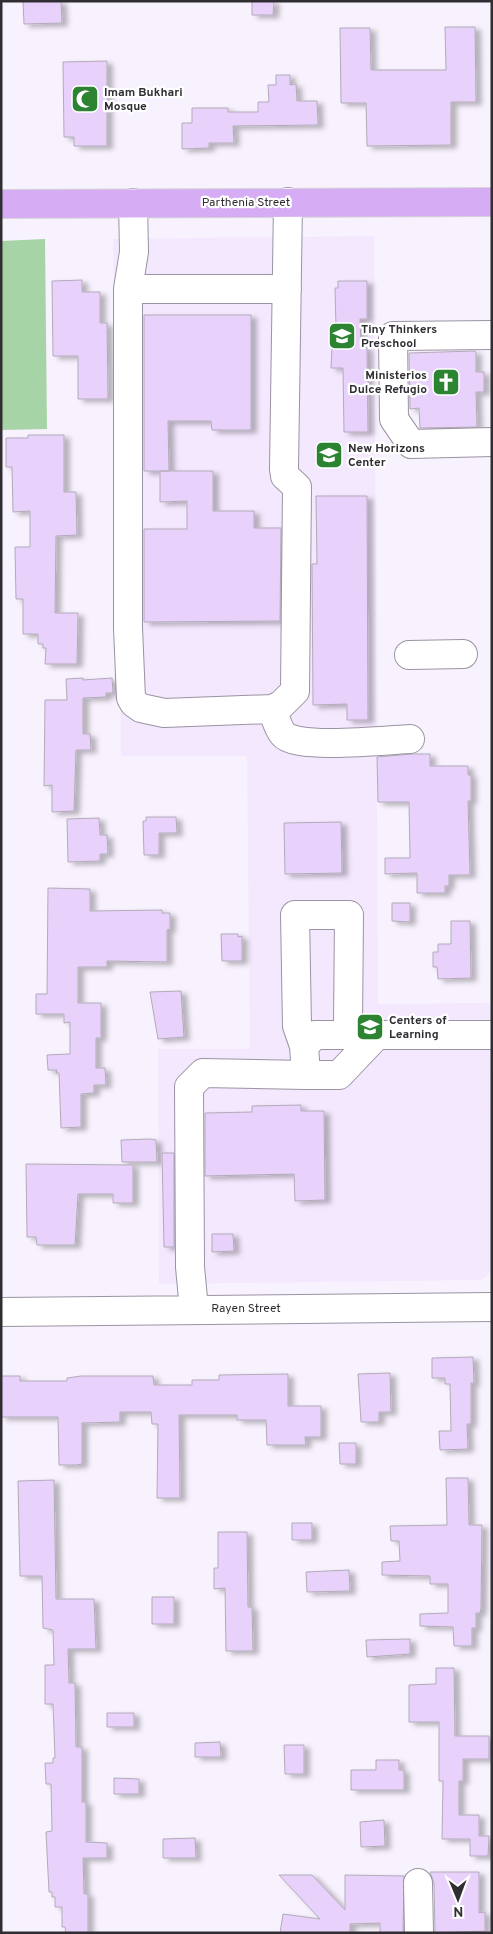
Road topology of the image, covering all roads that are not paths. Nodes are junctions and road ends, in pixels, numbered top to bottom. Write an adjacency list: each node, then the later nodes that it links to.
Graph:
1 (288, 202): 2 (main road, Parthenia Street); 3 (main road, Parthenia Street); 5 (street)
2 (492, 202)
3 (133, 203): 4 (main road, Parthenia Street); 6 (street)
4 (1, 204)
5 (287, 289): 6 (street); 11 (street)
6 (128, 302): 11 (street)
7 (492, 335): 8 (street)
8 (492, 442)
9 (463, 654): 10 (street)
10 (409, 655)
11 (272, 709): 12 (street)
12 (410, 740)
13 (492, 1034): 14 (street)
14 (370, 1035): 15 (street); 15 (street); 16 (street)
15 (304, 1046): 16 (street)
16 (306, 1075): 18 (street)
17 (492, 1307): 18 (street, Rayen Street)
18 (194, 1309): 19 (street, Rayen Street)
19 (1, 1312)
20 (418, 1883): 21 (street)
21 (419, 1933)

